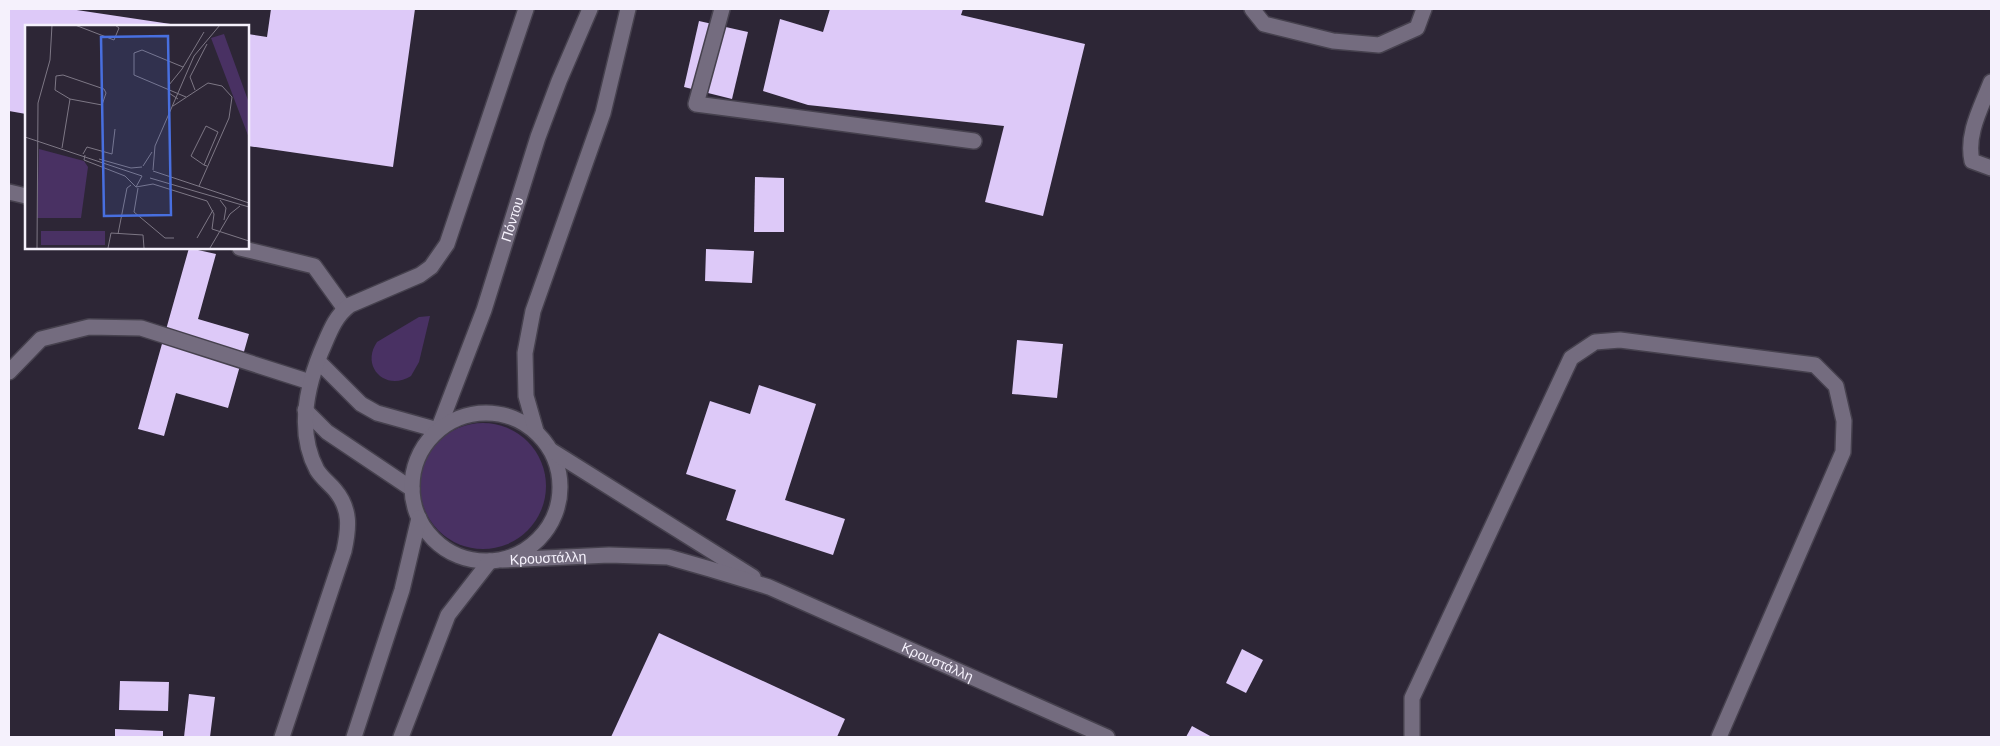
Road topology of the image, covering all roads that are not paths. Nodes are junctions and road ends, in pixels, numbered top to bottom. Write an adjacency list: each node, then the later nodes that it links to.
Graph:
1 (526, 9): 13 (street)
2 (590, 9): 18 (street, Πόντου)
3 (628, 9): 19 (street)
4 (722, 9): 8 (street)
5 (1252, 9): 6 (street)
6 (1424, 9)
7 (1991, 82): 9 (street)
8 (974, 141)
9 (1991, 168)
10 (9, 192): 11 (street)
11 (25, 196)
12 (244, 249): 13 (street)
13 (345, 309): 14 (street)
14 (318, 361): 16 (street); 18 (street)
15 (9, 372): 16 (street)
16 (310, 382): 17 (street)
17 (305, 410): 21 (street); 25 (street)
18 (438, 430): 19 (street); 21 (street)
19 (536, 431): 20 (street)
20 (552, 451): 23 (street); 24 (street, Κρουστάλλη)
21 (412, 489): 22 (street)
22 (419, 518): 23 (street); 26 (street)
23 (496, 561): 24 (street, Κρουστάλλη); 27 (street)
24 (769, 587): 28 (street, Κρουστάλλη)
25 (282, 737)
26 (354, 737)
27 (401, 737)
28 (1107, 737)
29 (1412, 737): 30 (street)
30 (1719, 737)

